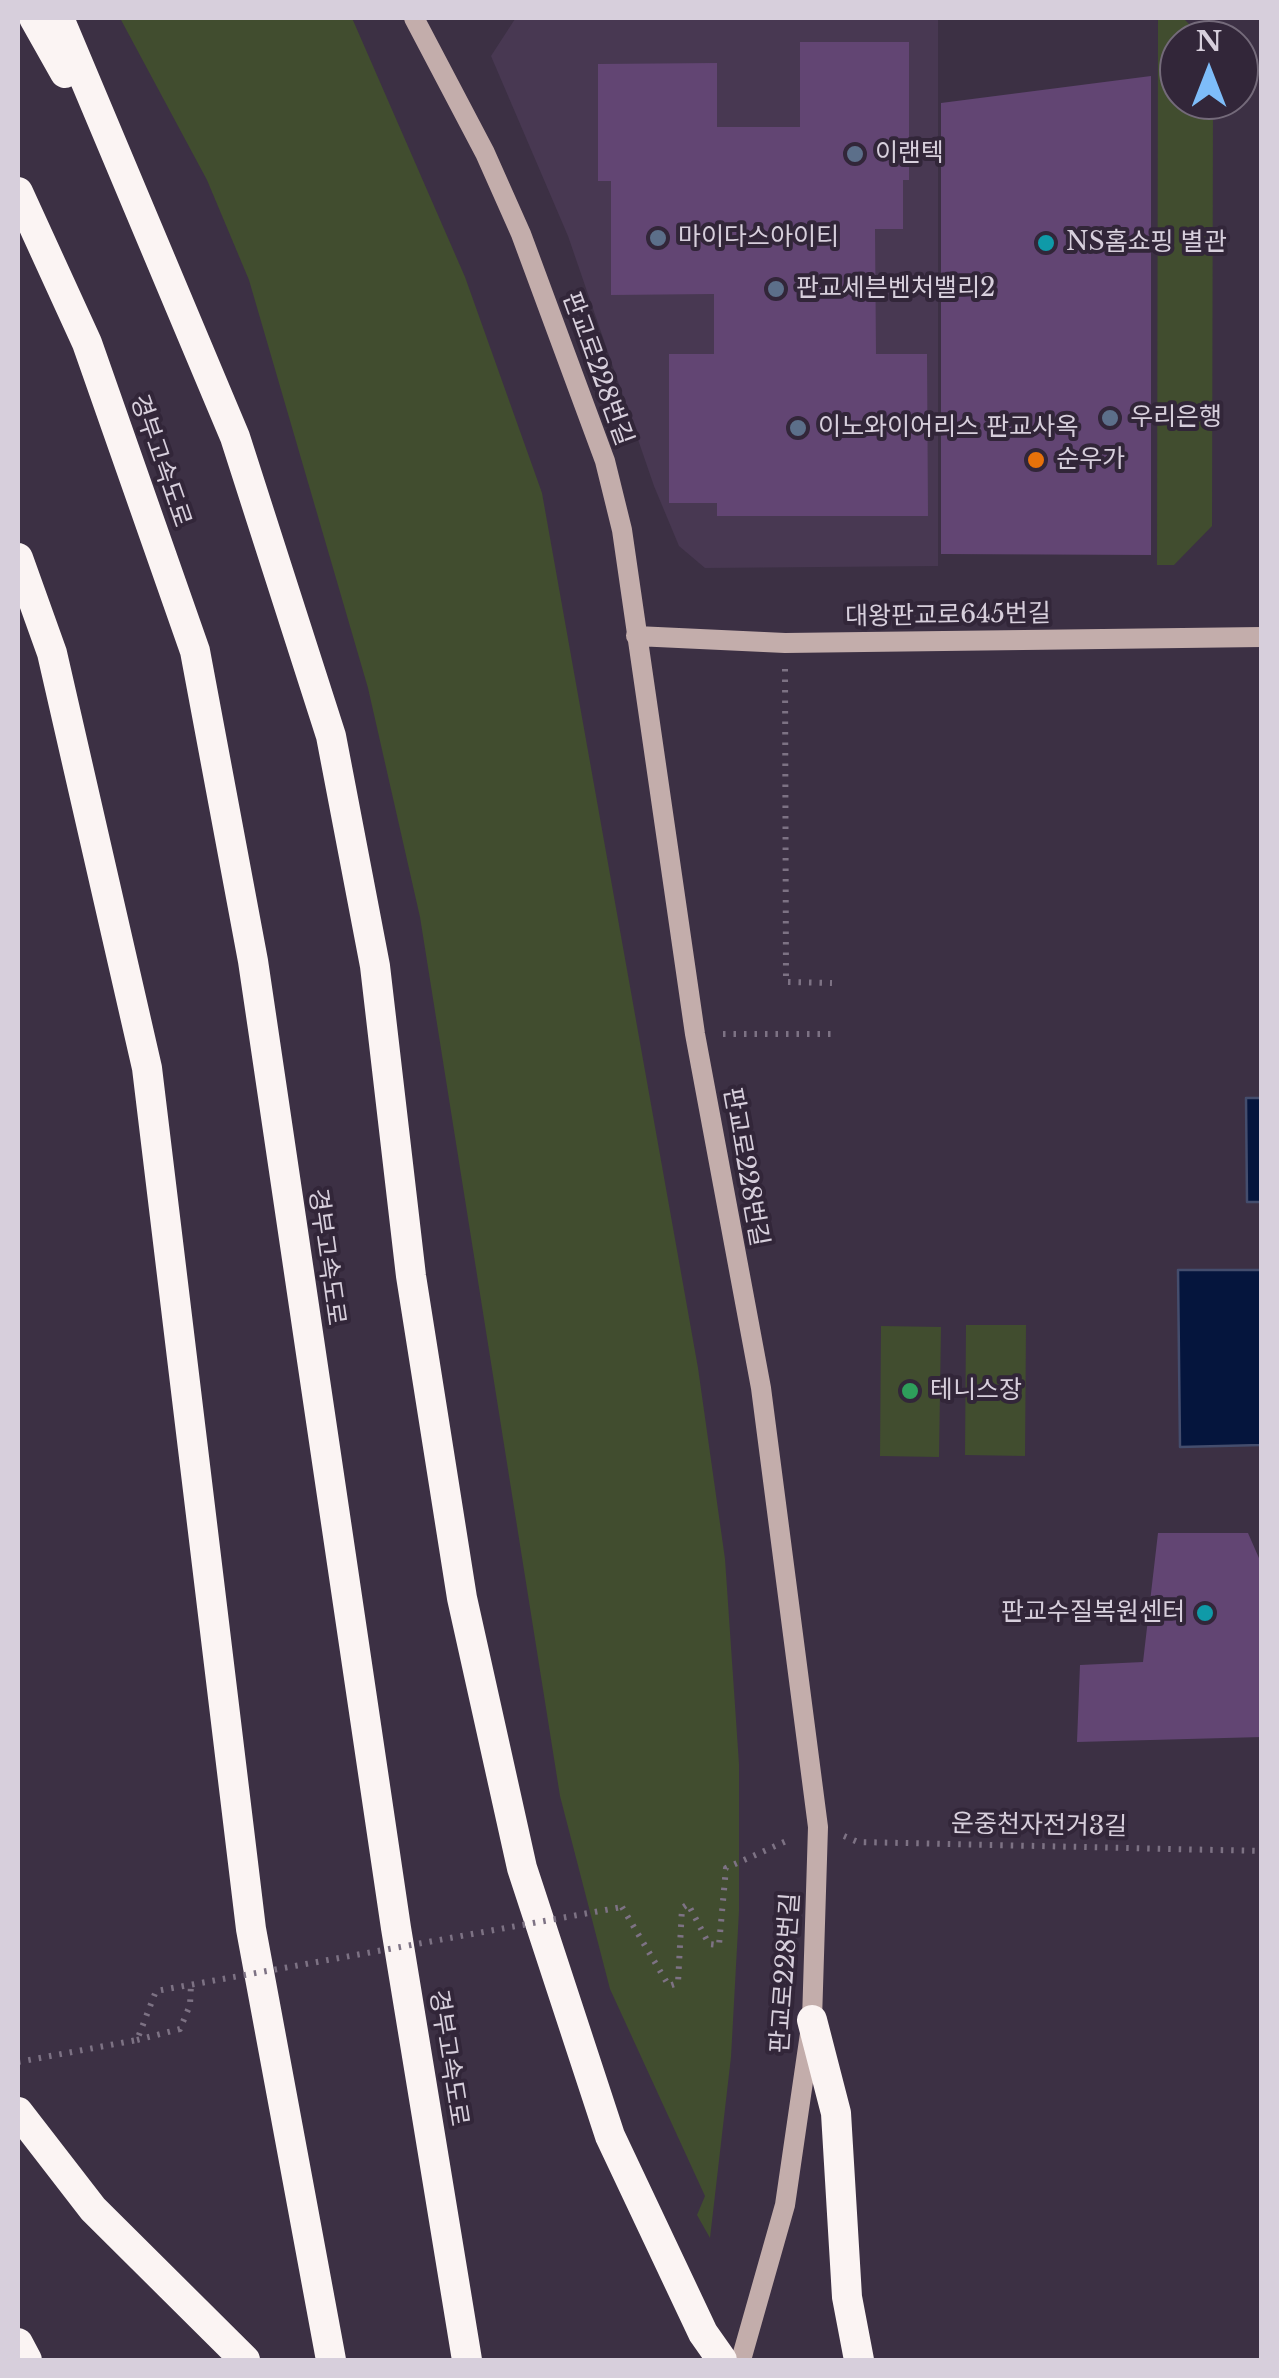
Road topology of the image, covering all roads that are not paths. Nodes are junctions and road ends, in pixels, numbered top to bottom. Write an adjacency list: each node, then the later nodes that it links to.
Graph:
1 (34, 18): 5 (highway)
2 (60, 18): 5 (highway)
3 (414, 18): 7 (street, 판교로228번길)
4 (18, 192): 15 (highway, 경부고속도로)
5 (132, 193): 16 (highway)
6 (18, 558): 14 (highway)
7 (636, 636): 8 (street, 대왕판교로645번길); 9 (street, 판교로228번길)
8 (1262, 638)
9 (812, 2020): 17 (street, 판교로228번길); 18 (highway)
10 (18, 2112): 13 (highway)
11 (18, 2343): 12 (highway)
12 (28, 2360)
13 (246, 2360)
14 (331, 2360)
15 (466, 2360)
16 (722, 2360)
17 (741, 2360)
18 (859, 2360)

